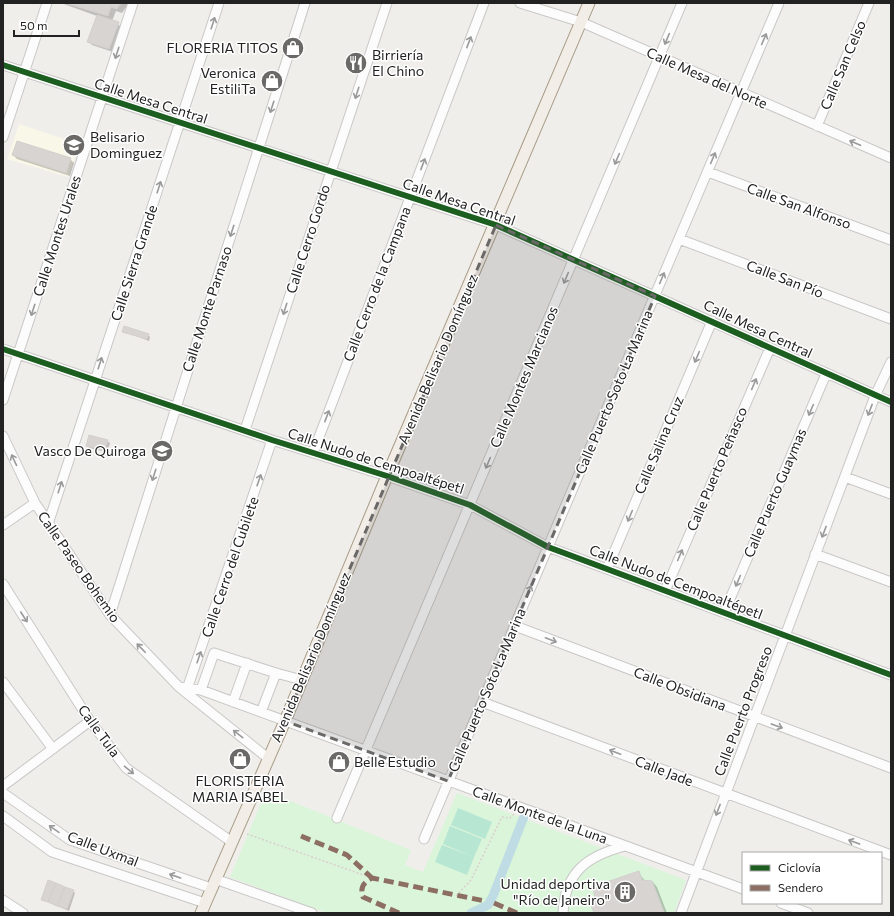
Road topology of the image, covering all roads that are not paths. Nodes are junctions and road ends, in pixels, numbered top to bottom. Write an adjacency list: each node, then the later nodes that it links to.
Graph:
1 (47, 3): 15 (street)
2 (133, 3): 17 (street, Calle Montes Urales, one-way to 17)
3 (219, 3): 18 (street, Calle Sierra Grande, one-way to 3)
4 (305, 3): 21 (street, Calle Monte Parnaso, one-way to 21)
5 (387, 3): 23 (street, Calle Cerro Gordo, one-way to 23)
6 (484, 3): 25 (street, Calle Cerro de la Campana, one-way to 6)
7 (520, 3): 12 (street, Calle Mesa del Norte)
8 (589, 3): 12 (main road, Avenida Belisario Domínguez)
9 (682, 3): 13 (street, Calle Montes Marcianos, one-way to 13)
10 (779, 3): 16 (street, Calle Puerto Soto La Marina, one-way to 10)
11 (868, 3): 19 (street, Calle San Celso)
12 (581, 22): 13 (street, Calle Mesa del Norte); 26 (main road, Avenida Belisario Domínguez)
13 (660, 57): 16 (street, Calle Mesa del Norte); 29 (street, Calle Montes Marcianos, one-way to 29)
14 (3, 65): 15 (street, Calle Mesa Central)
15 (24, 72): 17 (street, Calle Mesa Central); 20 (street)
16 (741, 93): 19 (street, Calle Mesa del Norte); 24 (street, Calle Puerto Soto La Marina, one-way to 16)
17 (102, 98): 18 (street, Calle Mesa Central); 35 (street, Calle Montes Urales, one-way to 35)
18 (180, 123): 21 (street, Calle Mesa Central); 38 (street, Calle Sierra Grande, one-way to 18)
19 (817, 126): 22 (street, Calle Mesa del Norte, one-way to 19)
20 (3, 136)
21 (258, 148): 23 (street, Calle Mesa Central); 42 (street, Calle Monte Parnaso, one-way to 42)
22 (891, 158)
23 (331, 172): 25 (street, Calle Mesa Central); 43 (street, Calle Cerro Gordo, one-way to 43)
24 (708, 172): 27 (street, Calle Puerto Soto La Marina); 28 (street, Calle San Alfonso)
25 (410, 197): 26 (street, Calle Mesa Central); 46 (street, Calle Cerro de la Campana, one-way to 25)
26 (496, 225): 29 (street, Calle Mesa Central); 47 (main road, Avenida Belisario Domínguez)
27 (679, 239): 30 (street, Calle Puerto Soto La Marina, one-way to 27); 31 (street, Calle San Pío)
28 (891, 240)
29 (574, 260): 30 (street, Calle Mesa Central); 51 (street, Calle Montes Marcianos, one-way to 51)
30 (655, 296): 32 (street, Calle Mesa Central); 54 (street, Calle Puerto Soto La Marina)
31 (891, 319)
32 (712, 322): 33 (street, Calle Mesa Central); 56 (street, Calle Salina Cruz, one-way to 56)
33 (770, 348): 37 (street, Calle Mesa Central); 59 (street, Calle Puerto Peñasco, one-way to 33)
34 (3, 349): 35 (street, Calle Nudo de Cempoaltépetl)
35 (19, 355): 38 (street, Calle Nudo de Cempoaltépetl); 40 (street, Calle Montes Urales)
36 (891, 362): 39 (street, Calle Puerto Progreso)
37 (826, 374): 39 (street, Calle Mesa Central); 60 (street, Calle Puerto Guaymas, one-way to 60)
38 (95, 380): 42 (street, Calle Nudo de Cempoaltépetl); 52 (street, Calle Sierra Grande, one-way to 38)
39 (875, 396): 41 (street, Calle Mesa Central); 48 (street, Calle Puerto Progreso, one-way to 48)
40 (3, 400)
41 (891, 402)
42 (176, 407): 43 (street, Calle Nudo de Cempoaltépetl); 61 (street, Calle Monte Parnaso, one-way to 61)
43 (245, 430): 45 (street, Calle Nudo de Cempoaltépetl)
44 (3, 436): 50 (street, Calle Paseo Bohemio, one-way to 44)
45 (272, 440): 46 (street, Calle Nudo de Cempoaltépetl); 69 (street, Calle Cerro del Cubilete, one-way to 45)
46 (313, 453): 47 (street, Calle Nudo de Cempoaltépetl)
47 (387, 476): 51 (street, Calle Nudo de Cempoaltépetl); 67 (main road, Avenida Belisario Domínguez)
48 (844, 477): 49 (street); 55 (street, Calle Puerto Progreso, one-way to 55)
49 (891, 494)
50 (35, 503): 52 (street, Calle Paseo Bohemio); 53 (street)
51 (470, 505): 54 (street, Calle Nudo de Cempoaltépetl); 78 (street, Calle Montes Marcianos)
52 (48, 524): 61 (street, Calle Paseo Bohemio)
53 (3, 525)
54 (548, 547): 56 (street, Calle Nudo de Cempoaltépetl); 62 (street, Calle Puerto Soto La Marina, one-way to 54)
55 (815, 554): 57 (street); 63 (street, Calle Puerto Progreso)
56 (607, 569): 59 (street, Calle Nudo de Cempoaltépetl)
57 (891, 582)
58 (3, 584): 75 (street, Calle Tula, one-way to 75)
59 (664, 591): 60 (street, Calle Nudo de Cempoaltépetl)
60 (724, 613): 63 (street, Calle Nudo de Cempoaltépetl)
61 (110, 615): 69 (street, Calle Paseo Bohemio, one-way to 61)
62 (515, 626): 72 (street, Calle Puerto Soto La Marina); 74 (street, Calle Obsidiana, one-way to 74)
63 (784, 635): 66 (street, Calle Nudo de Cempoaltépetl); 74 (street, Calle Puerto Progreso)
64 (247, 663): 65 (street); 70 (street); 71 (street)
65 (276, 673): 67 (street); 73 (street)
66 (891, 675)
67 (302, 680): 76 (main road, Avenida Belisario Domínguez)
68 (3, 682): 77 (street)
69 (184, 689): 70 (street, Calle Monte de la Luna); 79 (street, Calle Paseo Bohemio, one-way to 69)
70 (201, 690): 71 (street, Calle Monte de la Luna)
71 (234, 702): 73 (street, Calle Monte de la Luna)
72 (482, 702): 81 (street, Calle Puerto Soto La Marina); 84 (street, Calle Jade, one-way to 72)
73 (261, 712): 76 (street, Calle Monte de la Luna)
74 (753, 717): 80 (street, Calle Obsidiana, one-way to 80); 84 (street, Calle Puerto Progreso)
75 (90, 720): 77 (street); 88 (street, Calle Tula, one-way to 88)
76 (285, 721): 78 (street, Calle Monte de la Luna); 79 (main road, Avenida Belisario Domínguez)
77 (53, 749): 82 (street)
78 (366, 751): 81 (street, Calle Monte de la Luna); 86 (street, Calle Montes Marcianos)
79 (269, 759): 88 (main road, Avenida Belisario Domínguez)
80 (891, 768)
81 (448, 781): 87 (street, Calle Puerto Soto La Marina); 89 (street, Calle Monte de la Luna)
82 (3, 786)
83 (3, 793): 92 (street, Calle Uxmal, one-way to 83)
84 (724, 793): 90 (street, Calle Jade, one-way to 84); 91 (street, Calle Puerto Progreso, one-way to 91)
85 (3, 816): 96 (street, Calle Uxmal)
86 (337, 818)
87 (424, 839)
88 (232, 842): 92 (main road, Avenida Belisario Domínguez)
89 (625, 846): 91 (street, Calle Monte de la Luna); 99 (street)
90 (891, 855)
91 (695, 872): 93 (street, Calle Monte de la Luna); 100 (street, Calle Puerto Progreso)
92 (213, 883): 96 (main road, Avenida Belisario Domínguez); 98 (street, Calle Uxmal)
93 (742, 889)
94 (3, 900): 97 (street)
95 (784, 904): 101 (street)
96 (203, 908)
97 (23, 913)
98 (312, 913)
99 (563, 913)
100 (680, 913)
101 (808, 913)

